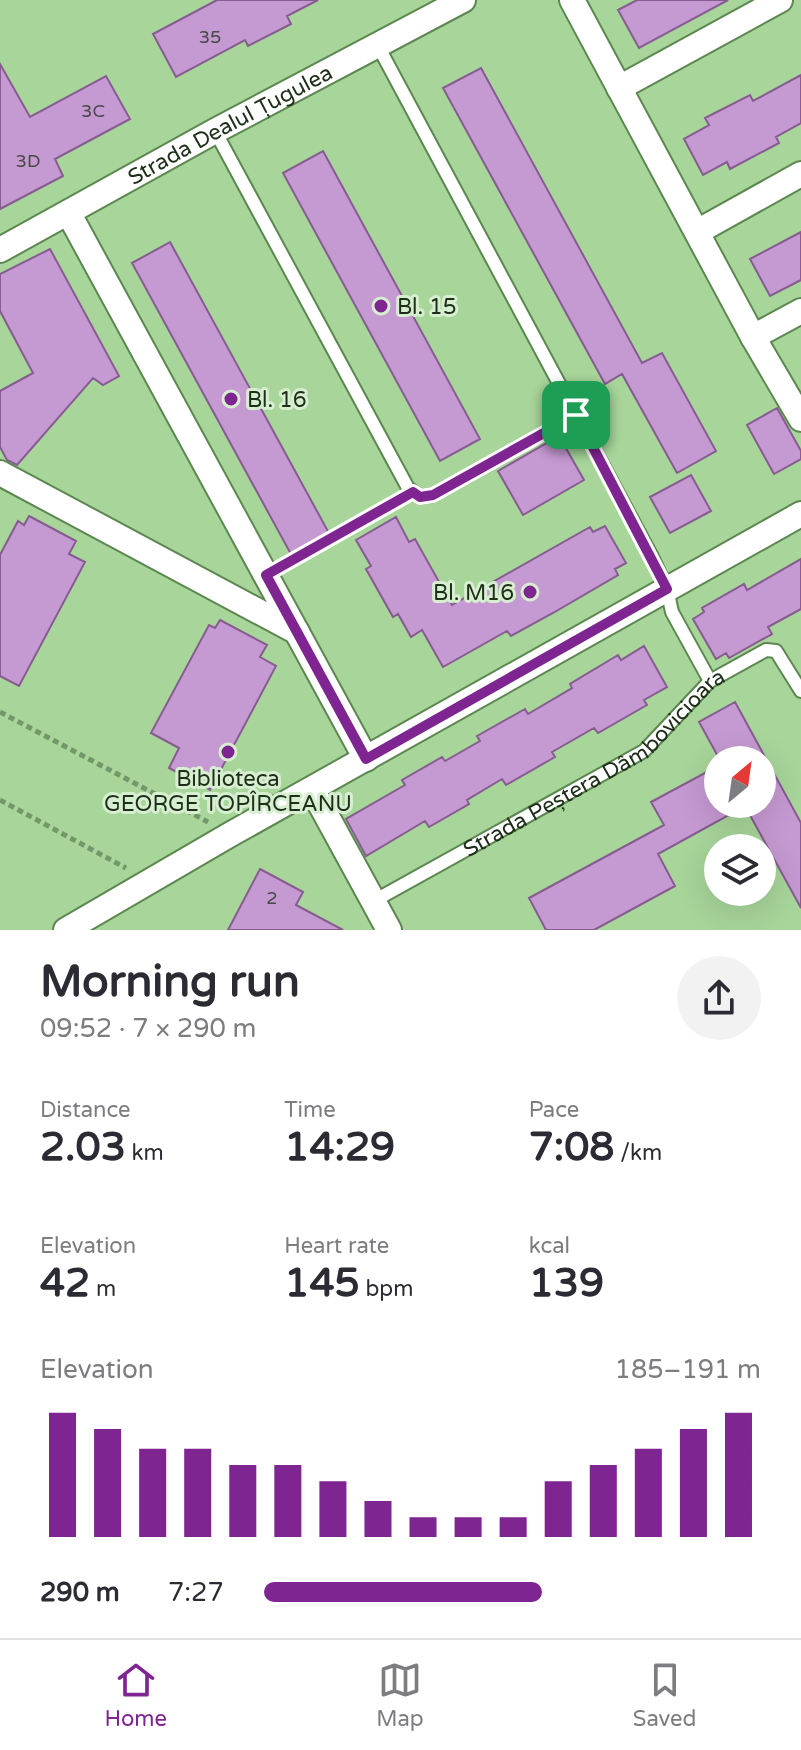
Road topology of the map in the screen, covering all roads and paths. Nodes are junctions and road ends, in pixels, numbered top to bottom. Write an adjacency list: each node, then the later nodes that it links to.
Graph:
1 (463, 0): 4 (street, Strada Dealul Țugulea)
2 (572, 0): 5 (street)
3 (780, 0): 5 (street)
4 (378, 46): 6 (street, Strada Dealul Țugulea); 13 (lane)
5 (619, 88): 9 (street)
6 (215, 131): 8 (street, Strada Dealul Țugulea); 16 (lane)
7 (801, 174): 9 (street)
8 (69, 214): 10 (street, Strada Dealul Țugulea); 18 (street)
9 (697, 232): 12 (street)
10 (0, 250)
11 (801, 311): 12 (street)
12 (753, 337): 14 (street)
13 (576, 415): 16 (lane); 19 (lane)
14 (801, 419)
15 (0, 473): 20 (street)
16 (416, 494): 18 (path)
17 (801, 514): 19 (street)
18 (266, 575): 20 (street)
19 (667, 589): 21 (lane); 24 (street)
20 (297, 632): 24 (street)
21 (710, 681): 22 (lane, Strada Peștera Dâmbovicioara); 29 (lane, Strada Peștera Dâmbovicioara)
22 (801, 691)
23 (0, 712): 27 (path)
24 (366, 759): 25 (street)
25 (312, 789): 27 (street); 29 (street)
26 (0, 800): 28 (path)
27 (231, 834): 28 (street)
28 (150, 881): 30 (street)
29 (372, 902): 31 (street)
30 (66, 930)
31 (389, 930)

